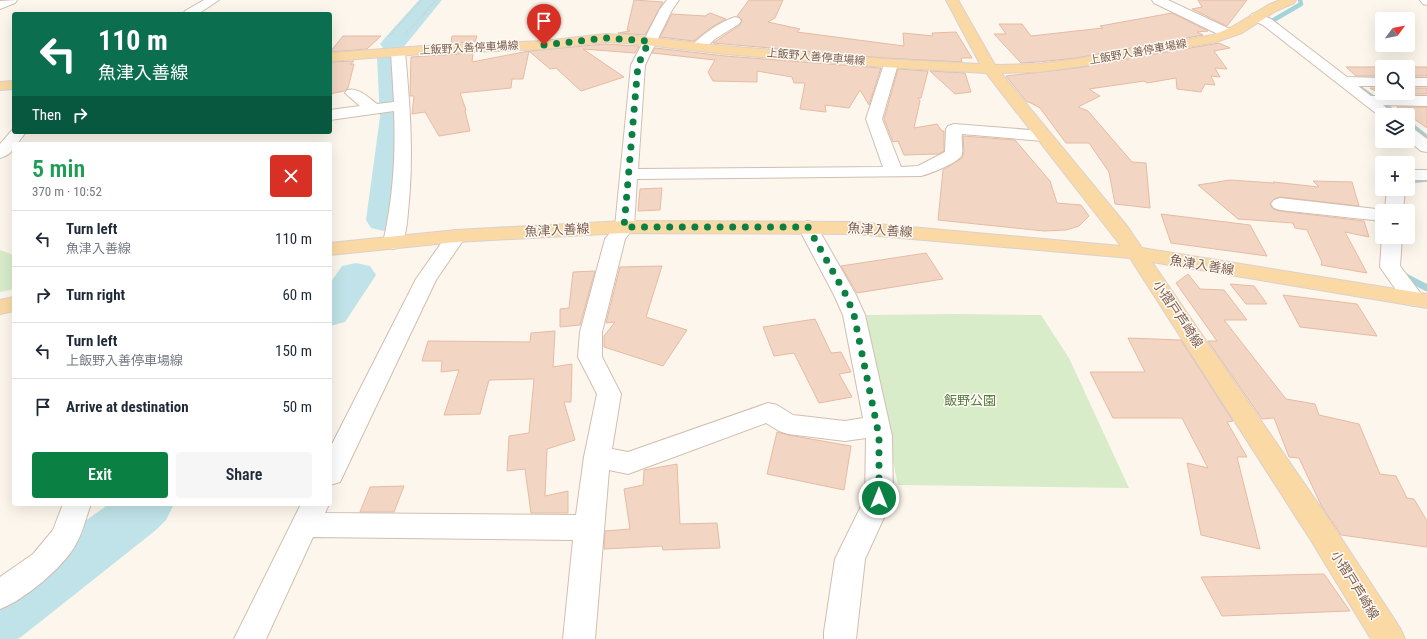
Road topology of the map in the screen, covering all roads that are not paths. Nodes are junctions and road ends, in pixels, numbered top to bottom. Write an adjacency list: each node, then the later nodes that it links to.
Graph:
1 (11, 0): 7 (street)
2 (213, 0): 8 (street)
3 (673, 0): 12 (street)
4 (952, 0): 17 (main road, 小摺戸芦崎線)
5 (1158, 0): 11 (street)
6 (1290, 0): 9 (main road, 上飯野入善停車場線)
7 (0, 5)
8 (192, 12)
9 (1256, 17): 11 (main road, 上飯野入善停車場線); 18 (street)
10 (735, 21): 13 (street)
11 (1227, 33): 17 (main road, 上飯野入善停車場線)
12 (649, 41): 13 (main road, 上飯野入善停車場線); 14 (main road, 上飯野入善停車場線); 37 (street)
13 (698, 47): 16 (main road, 上飯野入善停車場線)
14 (398, 52): 15 (main road, 上飯野入善停車場線); 27 (street)
15 (332, 58)
16 (891, 64): 17 (main road, 上飯野入善停車場線); 36 (street)
17 (990, 69): 32 (main road, 小摺戸芦崎線)
18 (1345, 82): 19 (street); 25 (street)
19 (1375, 82)
20 (1415, 82): 21 (street)
21 (1427, 82)
22 (12, 85): 23 (main road)
23 (0, 86)
24 (352, 93): 29 (street)
25 (1368, 100): 26 (street); 28 (street)
26 (1427, 101)
27 (402, 105): 29 (street); 45 (street)
28 (1378, 108)
29 (374, 109): 30 (street)
30 (332, 114)
31 (16, 134): 35 (street)
32 (1043, 136): 36 (street); 48 (main road, 小摺戸芦崎線)
33 (1415, 138): 34 (street)
34 (1427, 147)
35 (1, 154)
36 (894, 172): 37 (street)
37 (628, 174): 42 (street)
38 (1415, 175): 39 (street)
39 (1427, 175)
40 (1280, 204): 41 (street)
41 (1375, 213)
42 (624, 227): 43 (main road, 魚津入善線); 44 (main road, 魚津入善線); 53 (street)
43 (808, 227): 48 (main road, 魚津入善線); 52 (street)
44 (456, 236): 45 (main road, 魚津入善線); 54 (street)
45 (393, 243): 47 (main road, 魚津入善線)
46 (1392, 244): 49 (street)
47 (332, 249)
48 (1136, 253): 49 (main road, 魚津入善線); 62 (main road, 小摺戸芦崎線)
49 (1420, 300)
50 (12, 304): 51 (main road)
51 (0, 307)
52 (877, 426): 53 (street); 61 (street)
53 (597, 457): 57 (street)
54 (332, 470)
55 (76, 506): 58 (street)
56 (310, 515): 57 (street); 59 (street)
57 (589, 528): 60 (street)
58 (0, 595)
59 (250, 639)
60 (579, 639)
61 (840, 639)
62 (1389, 639)

